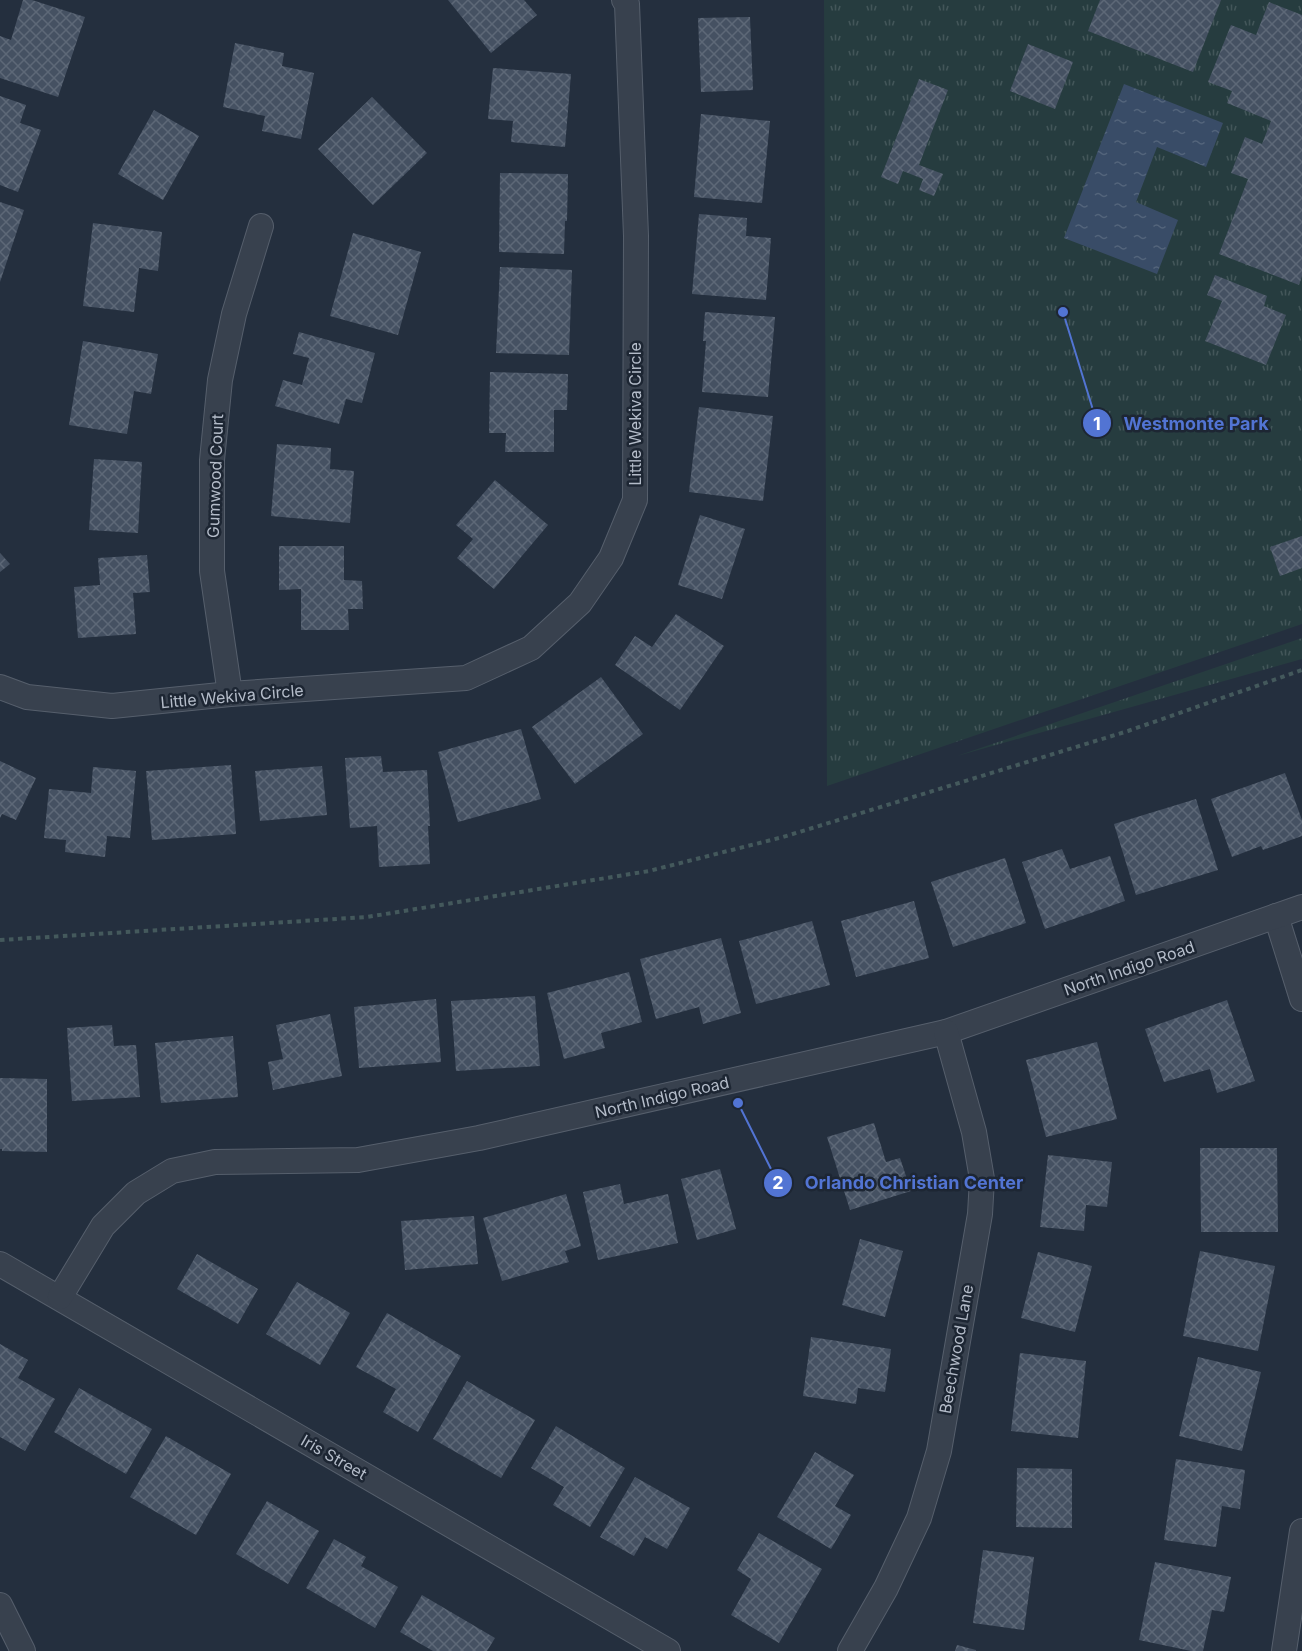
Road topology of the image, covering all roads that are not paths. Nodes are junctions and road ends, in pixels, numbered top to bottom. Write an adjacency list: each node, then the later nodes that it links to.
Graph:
1 (624, 0): 4 (street, Little Wekiva Circle)
2 (261, 226): 4 (street, Gumwood Court)
3 (0, 687): 4 (street, Little Wekiva Circle)
4 (230, 694)
5 (1302, 907): 6 (street, North Indigo Road)
6 (1276, 916): 7 (street); 8 (street, North Indigo Road)
7 (1302, 999)
8 (946, 1032): 10 (street, North Indigo Road); 15 (street, Beechwood Lane)
9 (0, 1264): 10 (street, Iris Street)
10 (60, 1297): 14 (street, Iris Street)
11 (1302, 1531): 16 (street)
12 (0, 1605): 13 (street)
13 (23, 1651)
14 (668, 1651)
15 (850, 1651)
16 (1284, 1651)

